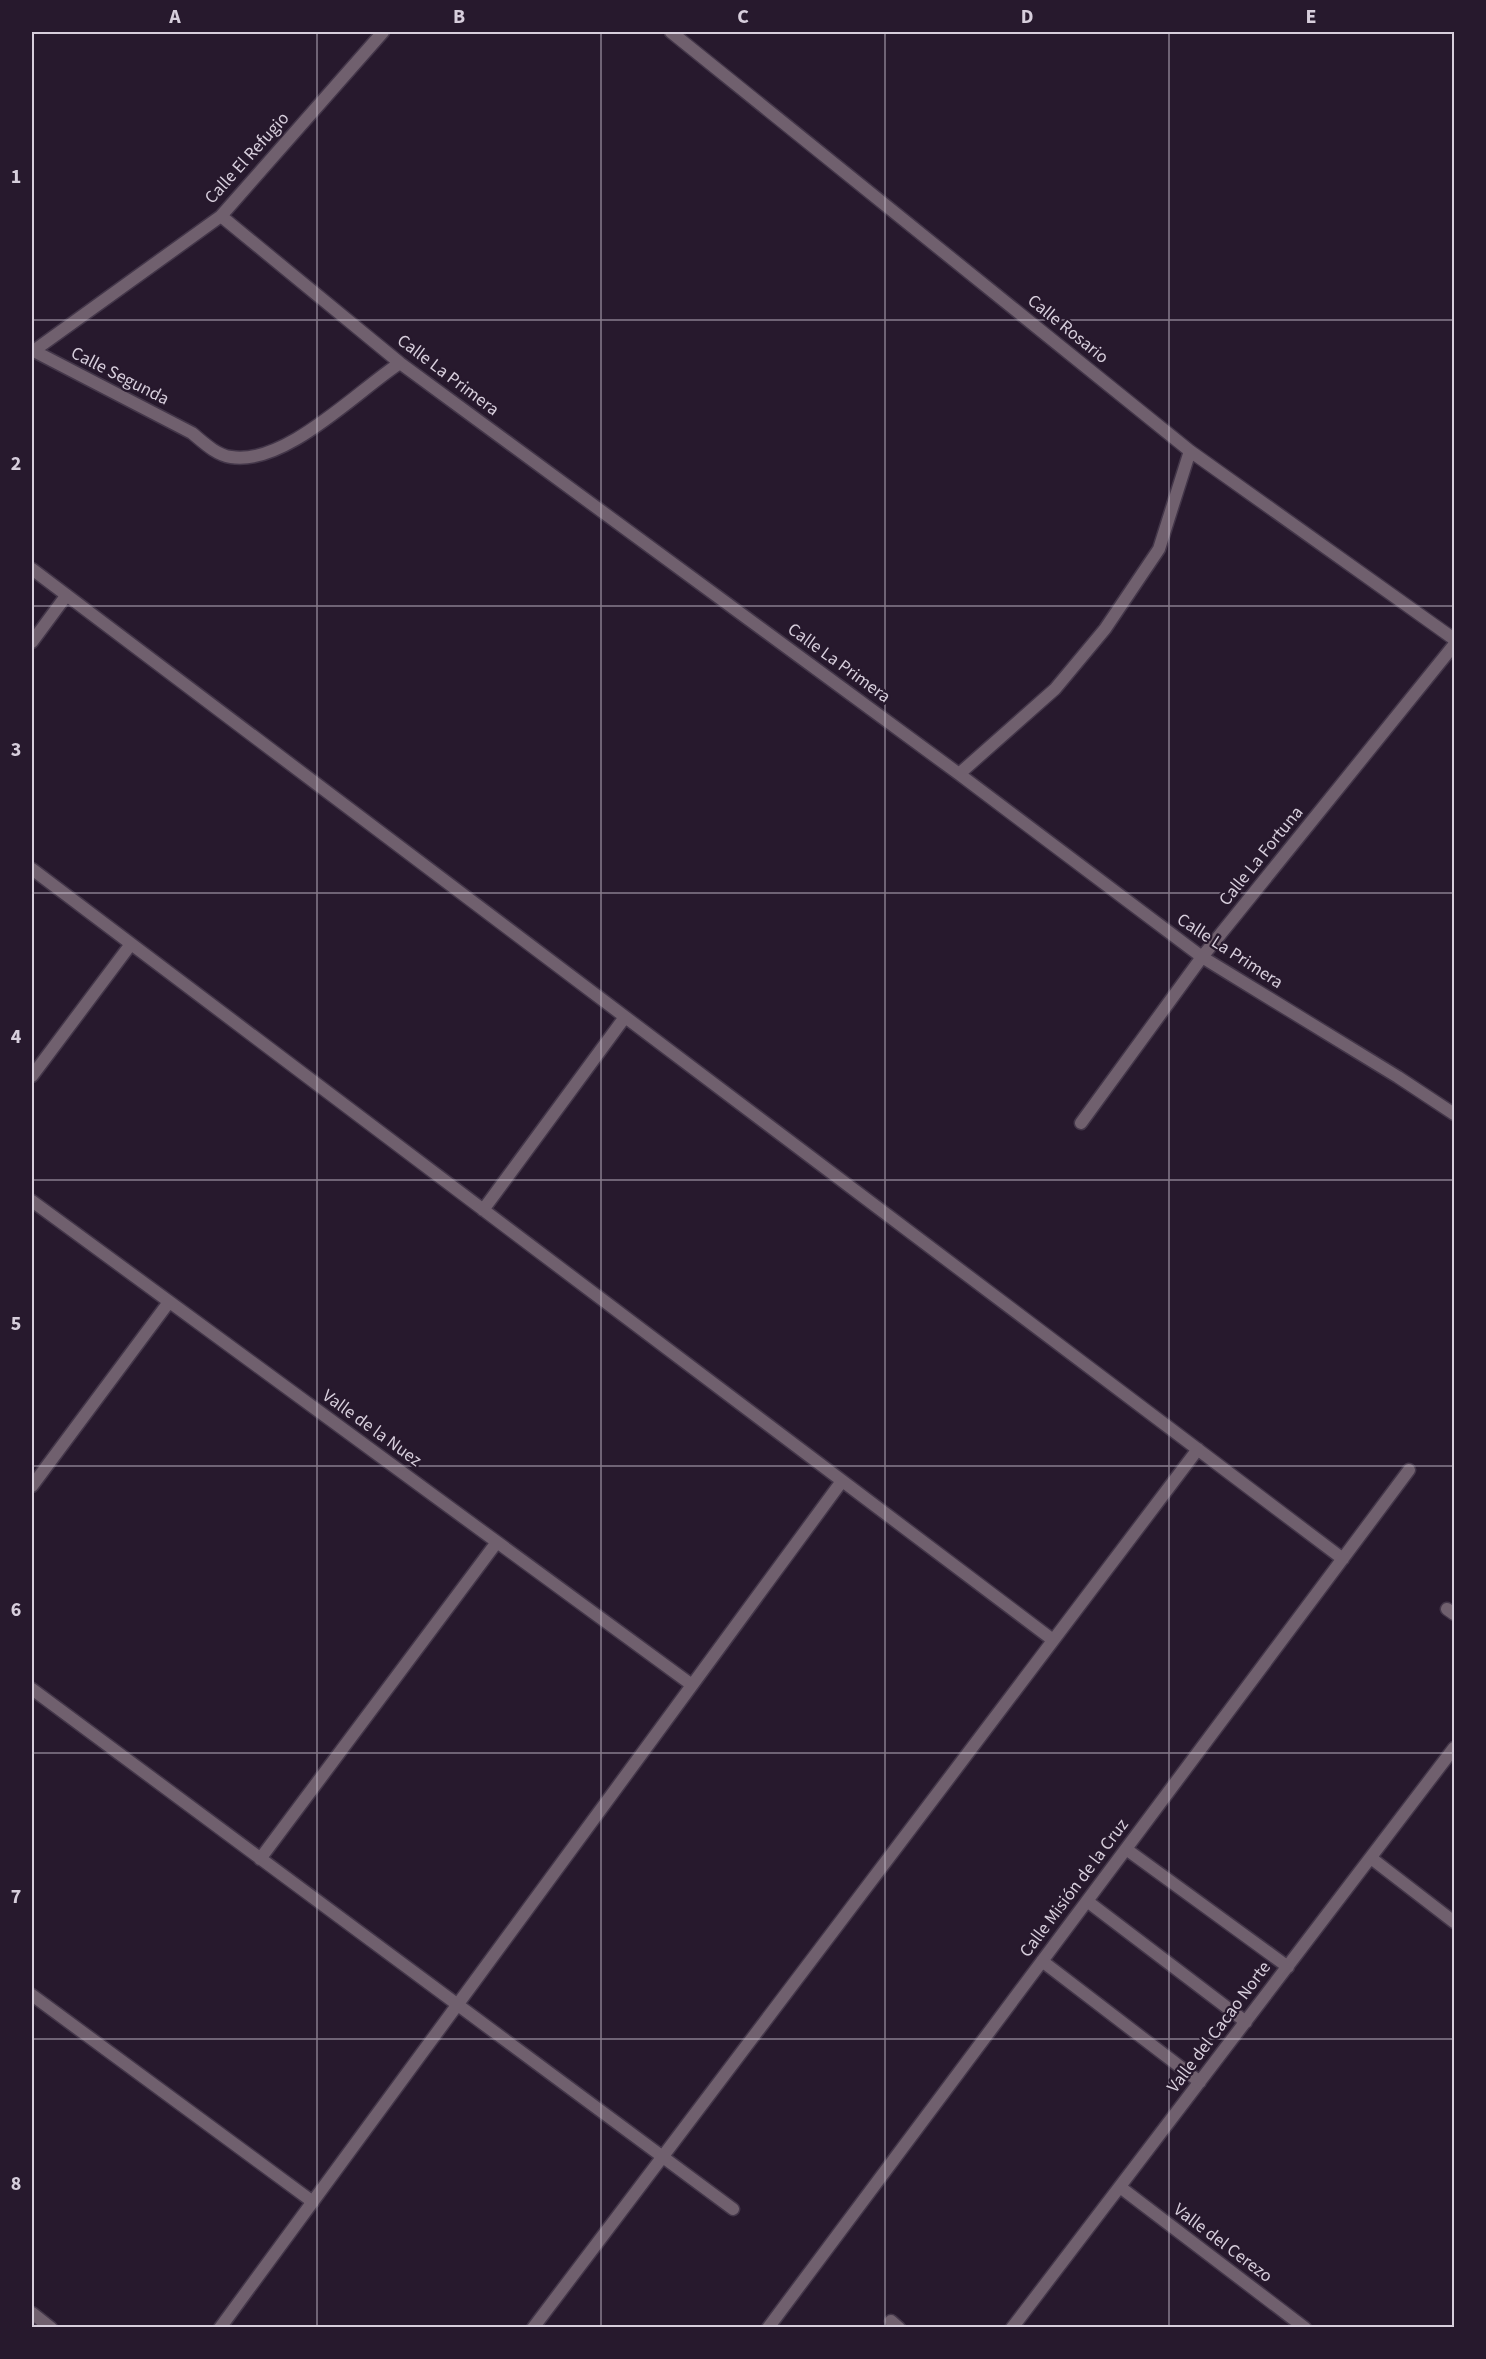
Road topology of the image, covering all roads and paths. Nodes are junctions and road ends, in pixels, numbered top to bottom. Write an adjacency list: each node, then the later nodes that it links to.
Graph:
1 (383, 32): 3 (street, Calle El Refugio)
2 (671, 32): 6 (street, Calle Rosario)
3 (221, 216): 4 (street, Calle El Refugio); 5 (street, Calle La Primera)
4 (32, 351): 5 (street, Calle Segunda)
5 (400, 363): 12 (street, Calle La Primera)
6 (1190, 451): 9 (street, Calle Rosario); 12 (street)
7 (32, 569): 8 (street)
8 (66, 596): 10 (street); 16 (street)
9 (1455, 639)
10 (32, 642)
11 (1455, 645): 15 (street, Calle La Fortuna)
12 (959, 774): 15 (street, Calle La Primera)
13 (32, 868): 14 (street)
14 (131, 944): 17 (street); 21 (street)
15 (1202, 957): 18 (street, Calle La Primera); 19 (street, Calle La Fortuna)
16 (625, 1017): 21 (street); 23 (street)
17 (32, 1076)
18 (1455, 1114)
19 (1081, 1123)
20 (32, 1201): 22 (street, Valle de la Nuez)
21 (483, 1210): 25 (street)
22 (169, 1302): 26 (street); 27 (street, Valle de la Nuez)
23 (1198, 1449): 28 (street); 29 (street)
24 (1408, 1470): 28 (street, Calle Misión de la Cruz)
25 (842, 1481): 29 (street); 30 (street)
26 (32, 1486)
27 (497, 1542): 30 (street, Valle de la Nuez); 35 (street)
28 (1343, 1559): 33 (street, Calle Misión de la Cruz)
29 (1053, 1640): 44 (street)
30 (692, 1685): 41 (street)
31 (32, 1689): 35 (street)
32 (1455, 1748): 34 (street, Valle del Cacao Norte)
33 (1126, 1849): 36 (street, Calle Misión de la Cruz); 39 (street)
34 (1371, 1858): 37 (street); 39 (street, Valle del Cacao Norte)
35 (260, 1859): 41 (street)
36 (1087, 1901): 38 (street, Calle Misión de la Cruz); 42 (street)
37 (1455, 1922)
38 (1042, 1961): 43 (street); 52 (street, Calle Misión de la Cruz)
39 (1288, 1967): 42 (street, Valle del Cacao Norte)
40 (32, 1995): 46 (street)
41 (458, 2005): 44 (street); 46 (street)
42 (1246, 2022): 43 (street, Valle del Cacao Norte)
43 (1200, 2082): 45 (street, Valle del Cacao Norte)
44 (663, 2156): 47 (street); 51 (street)
45 (1120, 2187): 53 (street, Valle del Cacao Norte); 54 (street, Valle del Cerezo)
46 (313, 2202): 50 (street)
47 (733, 2209)
48 (32, 2313): 49 (street)
49 (51, 2328)
50 (220, 2328)
51 (533, 2328)
52 (768, 2328)
53 (1012, 2328)
54 (1305, 2328)

